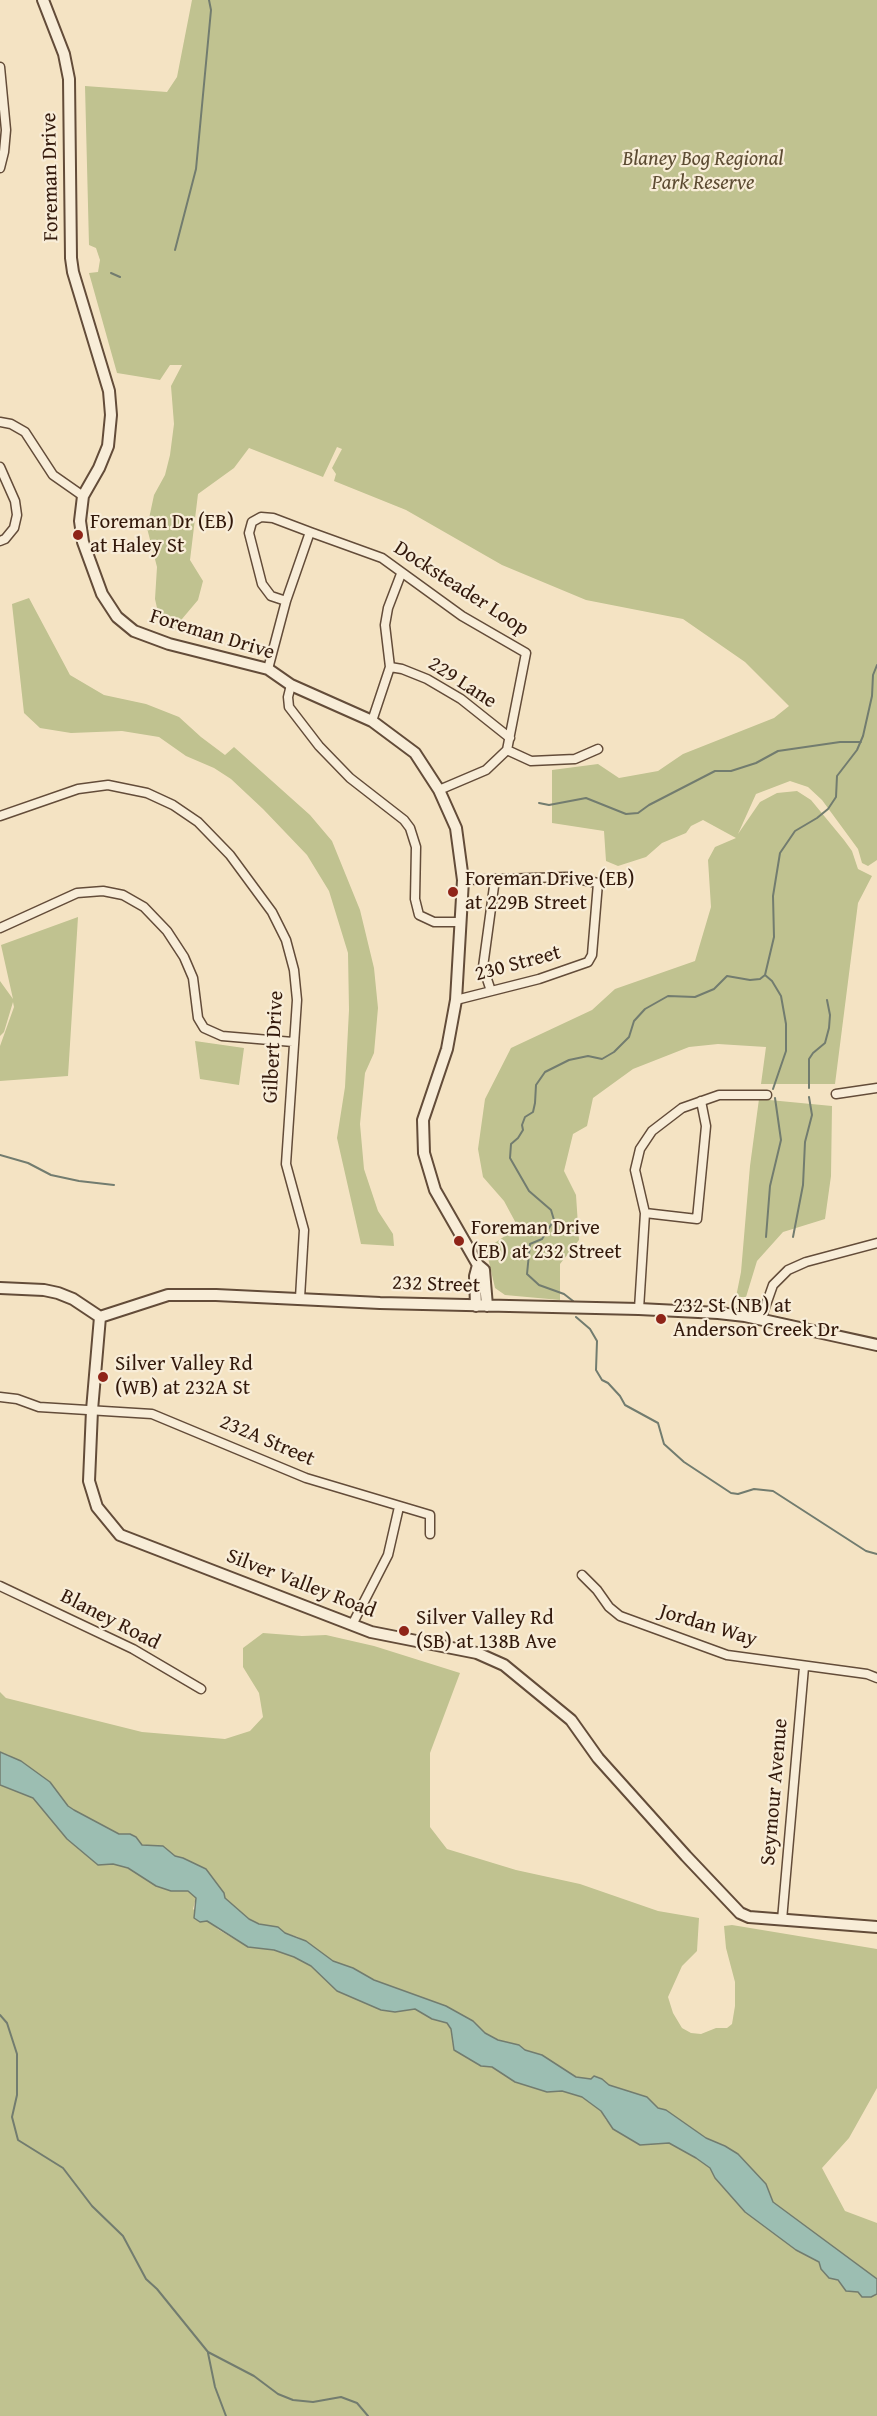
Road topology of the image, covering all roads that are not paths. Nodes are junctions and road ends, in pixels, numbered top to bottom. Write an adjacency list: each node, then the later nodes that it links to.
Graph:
1 (43, 0): 6 (street, Foreman Drive)
2 (0, 67): 3 (street)
3 (0, 168)
4 (0, 422): 6 (street)
5 (0, 467): 8 (street)
6 (83, 496): 12 (street, Foreman Drive)
7 (310, 532): 9 (street, Docksteader Loop); 10 (street); 10 (street, Docksteader Loop)
8 (2, 540)
9 (401, 574): 11 (street); 15 (street, Docksteader Loop)
10 (286, 601): 12 (street)
11 (390, 667): 14 (street); 15 (street, 229 Lane)
12 (268, 669): 13 (street, Foreman Drive)
13 (291, 685): 14 (street, Foreman Drive); 22 (street)
14 (372, 721): 18 (street, Foreman Drive)
15 (510, 738): 17 (street, Docksteader Loop)
16 (598, 749): 17 (street)
17 (507, 750): 18 (street)
18 (439, 790): 21 (street, Foreman Drive)
19 (0, 816): 26 (street, Gilbert Drive)
20 (495, 879): 21 (street); 24 (street); 24 (street, 230 Street)
21 (463, 880): 22 (street, Foreman Drive)
22 (461, 922): 25 (street, Foreman Drive)
23 (0, 928): 26 (street)
24 (491, 991): 25 (street, 230 Street)
25 (456, 999): 35 (street, Foreman Drive)
26 (293, 1042): 34 (street, Gilbert Drive)
27 (877, 1088): 28 (street)
28 (836, 1094)
29 (767, 1095): 30 (street)
30 (701, 1101): 31 (street); 31 (street)
31 (645, 1213): 36 (street)
32 (877, 1243): 38 (street)
33 (0, 1287): 37 (street)
34 (300, 1298): 35 (street, 232 Street); 37 (street, 232 Street)
35 (481, 1306): 36 (street, 232 Street)
36 (639, 1309): 38 (street, 232 Street)
37 (100, 1317): 41 (street, Silver Valley Road)
38 (761, 1320): 39 (street, 232 Street)
39 (877, 1345)
40 (0, 1397): 41 (street, 232A Street)
41 (92, 1410): 42 (street, 232A Street); 46 (street, Silver Valley Road)
42 (399, 1507): 43 (street, 232A Street); 46 (street)
43 (430, 1534)
44 (582, 1575): 47 (street, Jordan Way)
45 (0, 1586): 49 (street, Blaney Road)
46 (352, 1625): 50 (street, Silver Valley Road)
47 (804, 1667): 48 (street, Jordan Way); 50 (street, Seymour Avenue)
48 (877, 1678)
49 (201, 1689)
50 (782, 1920): 51 (street, Silver Valley Road)
51 (877, 1927)

